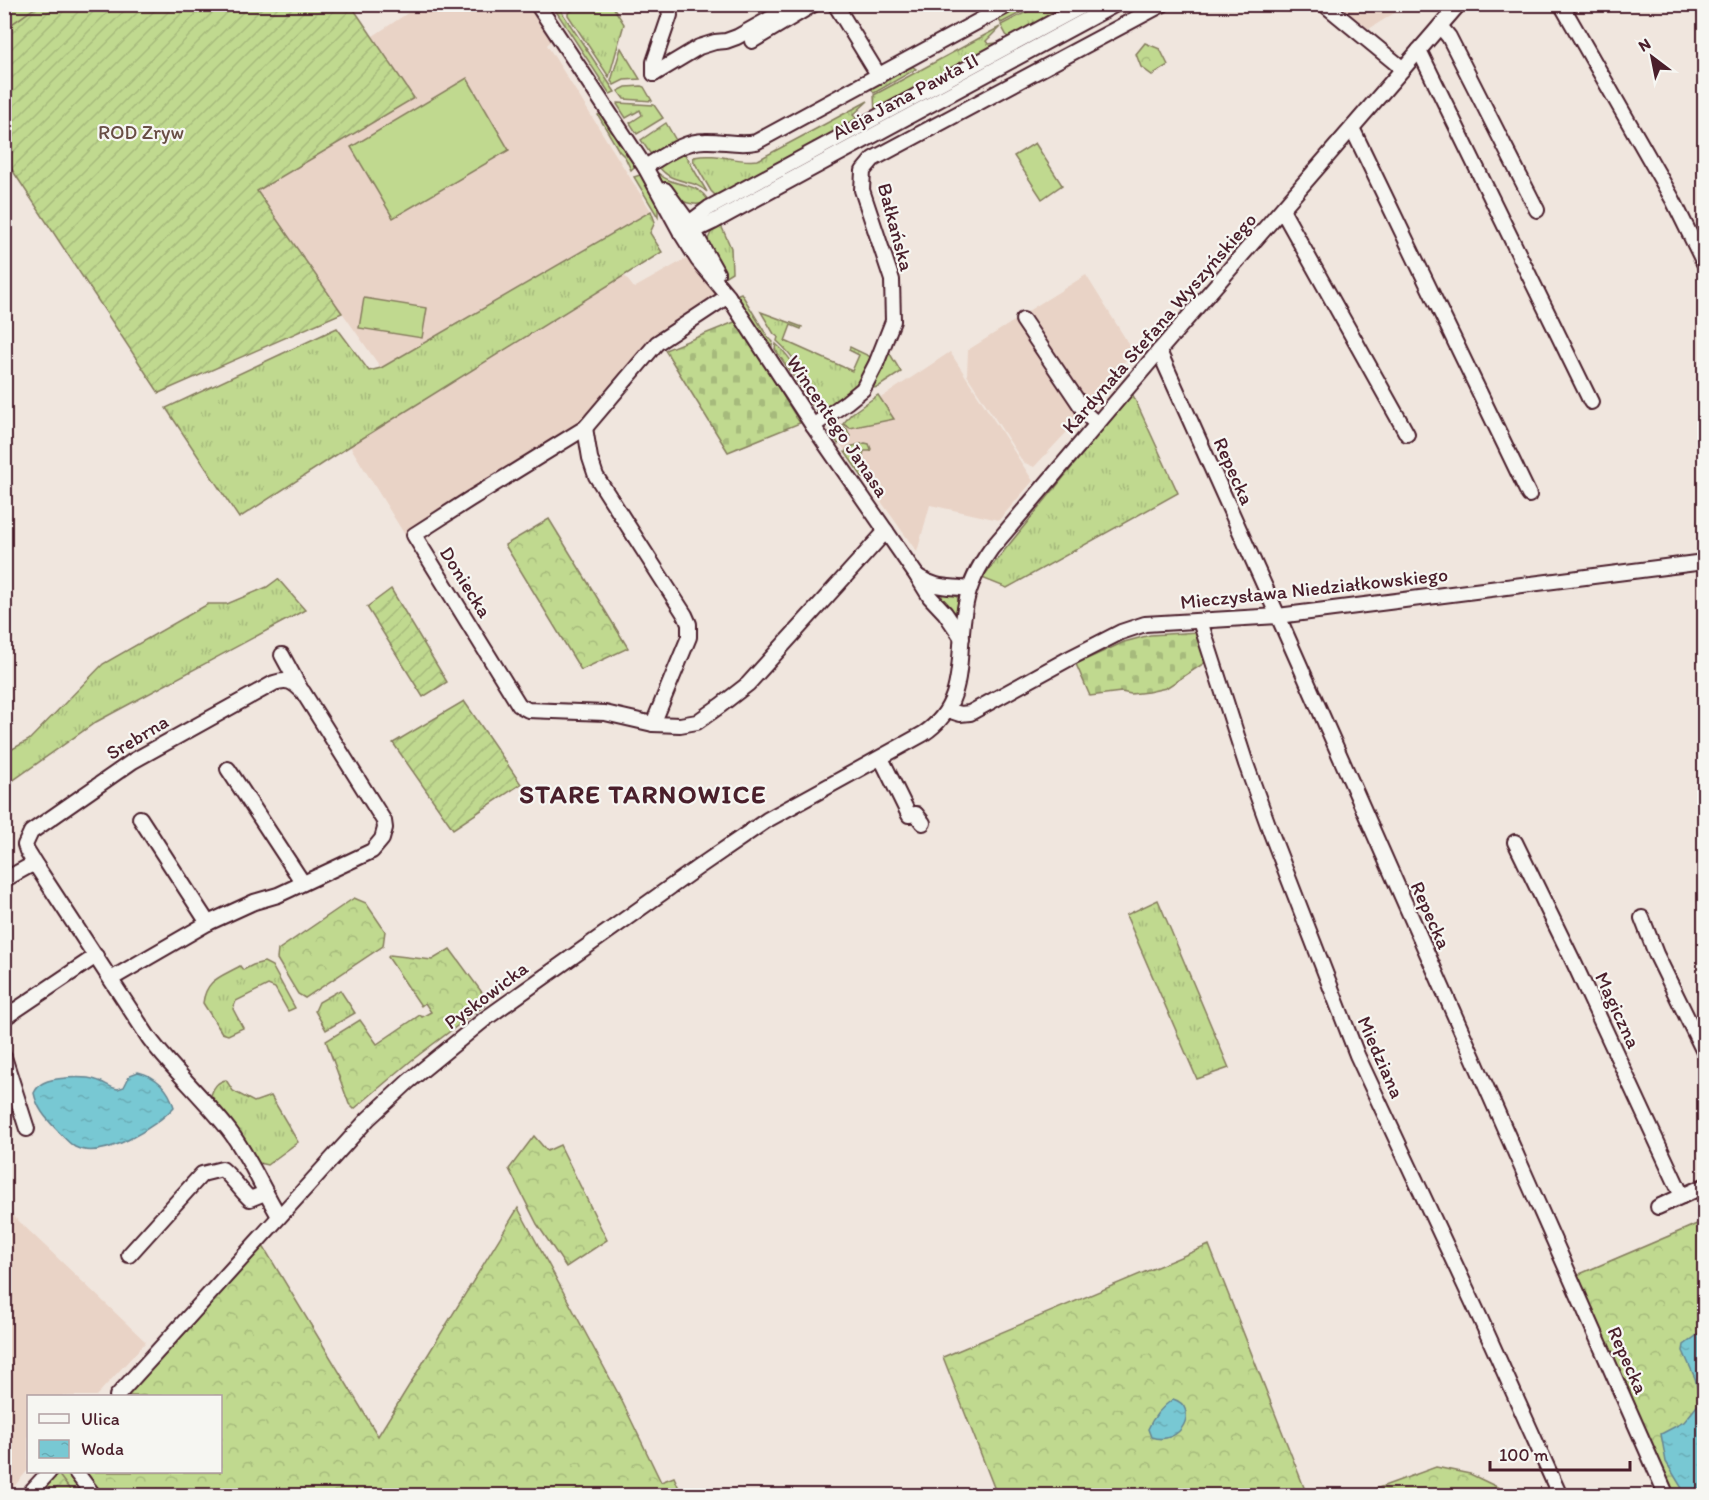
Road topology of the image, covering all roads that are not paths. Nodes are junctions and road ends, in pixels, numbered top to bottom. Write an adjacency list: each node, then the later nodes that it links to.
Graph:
1 (537, 4): 19 (street, Wincentego Janasa)
2 (668, 4): 3 (street)
3 (796, 4)
4 (814, 4): 14 (street)
5 (835, 4): 17 (street)
6 (1010, 4): 17 (street)
7 (1086, 4): 21 (street, Aleja Jana Pawła II)
8 (1116, 4): 24 (street, Aleja Jana Pawła II)
9 (1163, 4): 33 (street, Bałkańska)
10 (1324, 4): 16 (street)
11 (1459, 4): 13 (street, Kardynała Stefana Wyszyńskiego)
12 (1561, 4): 27 (street)
13 (1440, 26): 15 (street, Kardynała Stefana Wyszyńskiego); 23 (street)
14 (752, 41)
15 (1419, 50): 16 (street, Kardynała Stefana Wyszyńskiego); 31 (street)
16 (1403, 69): 18 (street, Kardynała Stefana Wyszyńskiego)
17 (879, 76): 19 (street)
18 (1352, 128): 22 (street, Kardynała Stefana Wyszyńskiego); 36 (street)
19 (645, 167): 20 (street, Wincentego Janasa); 25 (street, Wincentego Janasa)
20 (672, 199): 21 (street); 25 (street, Wincentego Janasa)
21 (709, 208): 25 (street, Aleja Jana Pawła II)
22 (1282, 210): 30 (street, Kardynała Stefana Wyszyńskiego); 35 (street)
23 (1537, 210)
24 (713, 222): 25 (street, Aleja Jana Pawła II); 26 (street)
25 (688, 229): 26 (street, Wincentego Janasa); 28 (street, Wincentego Janasa)
26 (704, 248): 28 (street, Wincentego Janasa)
27 (1704, 263)
28 (728, 296): 33 (street, Wincentego Janasa); 34 (street, Doniecka)
29 (1023, 320): 32 (street)
30 (1159, 351): 32 (street, Kardynała Stefana Wyszyńskiego); 43 (street, Repecka)
31 (1592, 402)
32 (1097, 424): 40 (street, Kardynała Stefana Wyszyńskiego)
33 (813, 426): 37 (street, Wincentego Janasa)
34 (585, 428): 49 (street); 49 (street, Doniecka)
35 (1407, 434)
36 (1529, 495)
37 (886, 531): 39 (street, Wincentego Janasa); 49 (street, Doniecka)
38 (1704, 562): 43 (street, Mieczysława Niedziałkowskiego)
39 (917, 576): 40 (street); 41 (street, Wincentego Janasa)
40 (969, 589): 42 (street, Kardynała Stefana Wyszyńskiego)
41 (945, 613): 42 (street); 45 (street, Wincentego Janasa)
42 (964, 614): 45 (street, Kardynała Stefana Wyszyńskiego)
43 (1278, 616): 44 (street, Mieczysława Niedziałkowskiego); 78 (street, Repecka)
44 (1200, 621): 48 (street, Mieczysława Niedziałkowskiego); 77 (street, Miedziana)
45 (962, 638): 48 (street, Kardynała Stefana Wyszyńskiego)
46 (282, 655): 47 (street)
47 (303, 692): 55 (street, Srebrna); 57 (street)
48 (948, 710): 50 (street, Pyskowicka)
49 (653, 724)
50 (880, 758): 53 (street); 70 (street, Pyskowicka)
51 (228, 769): 57 (street)
52 (140, 818): 59 (street)
53 (923, 823)
54 (1515, 842): 68 (street, Magiczna)
55 (37, 867): 56 (street); 60 (street, Srebrna)
56 (4, 880)
57 (303, 883): 59 (street)
58 (1642, 918): 63 (street)
59 (208, 923): 61 (street)
60 (96, 956): 61 (street, Srebrna); 62 (street)
61 (111, 979): 67 (street, Srebrna)
62 (4, 1018)
63 (1704, 1052)
64 (4, 1057): 65 (street)
65 (27, 1129)
66 (1704, 1186): 68 (street)
67 (265, 1193): 70 (street, Srebrna); 71 (street)
68 (1682, 1196): 69 (street)
69 (1658, 1207)
70 (279, 1216): 72 (street, Pyskowicka)
71 (129, 1255)
72 (118, 1395)
73 (48, 1473): 75 (street)
74 (77, 1473): 76 (street)
75 (27, 1496)
76 (94, 1496)
77 (1560, 1496)
78 (1667, 1496)

